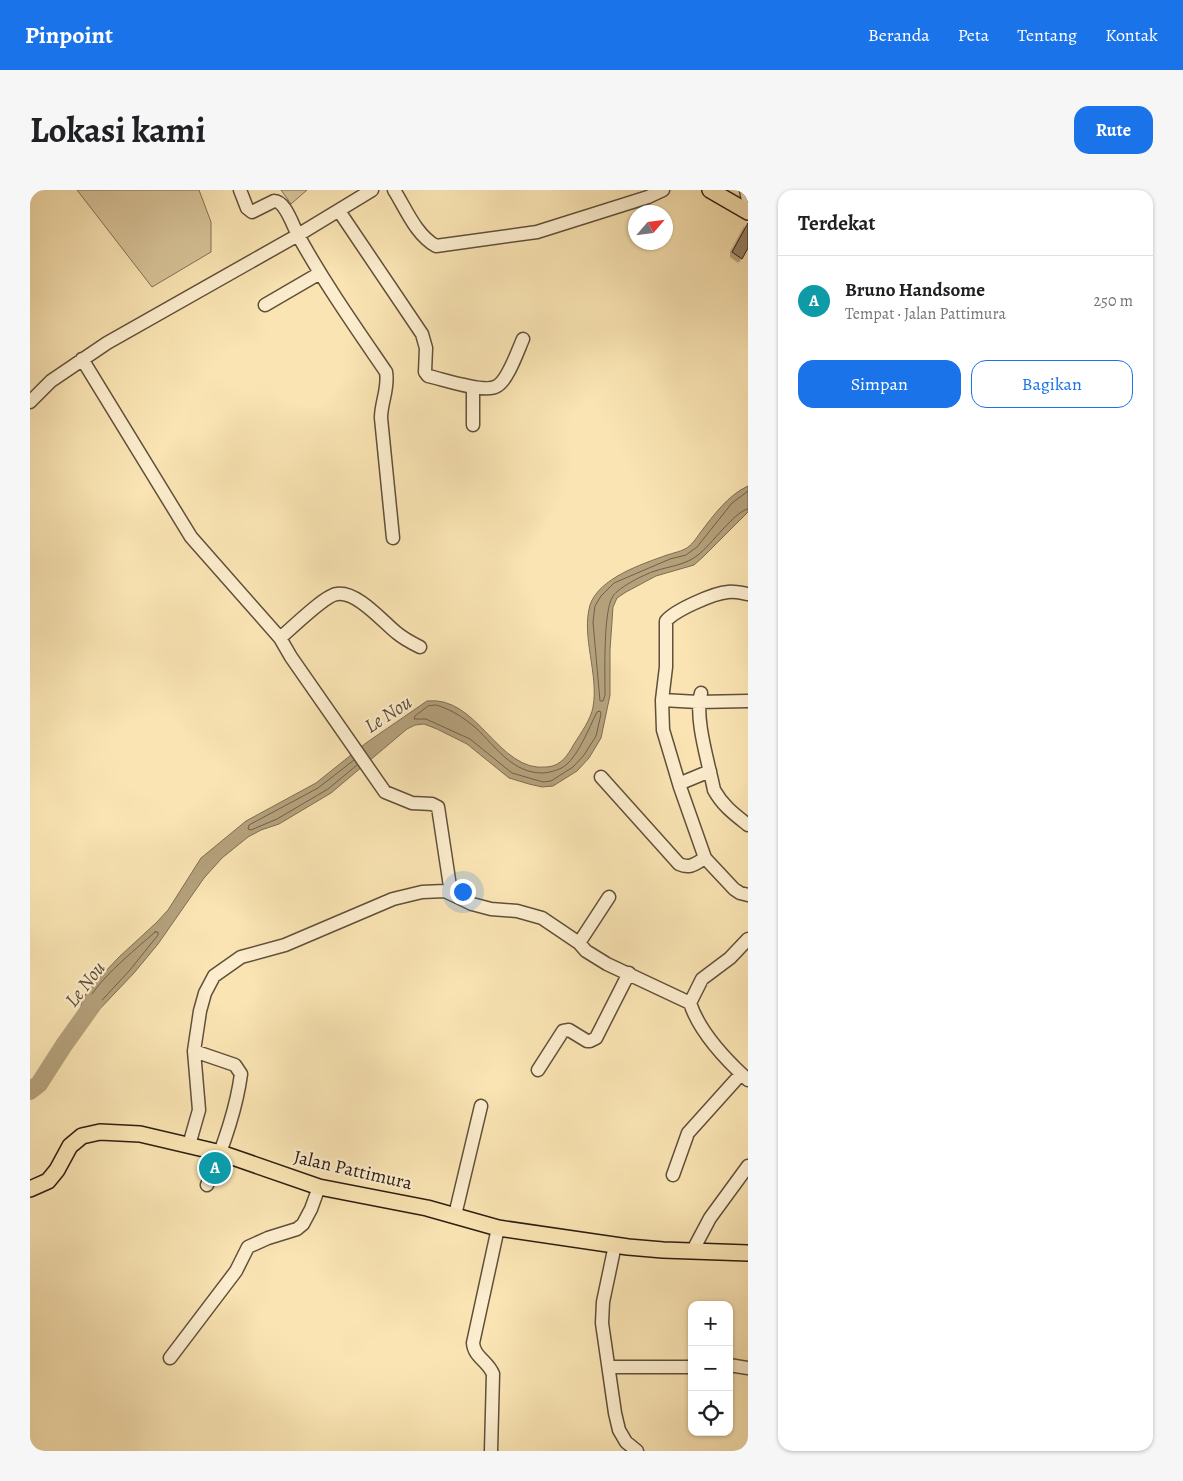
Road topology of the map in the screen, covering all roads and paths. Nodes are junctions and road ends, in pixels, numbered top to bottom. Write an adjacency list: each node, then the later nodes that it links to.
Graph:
1 (240, 190): 9 (street)
2 (372, 190): 8 (street)
3 (394, 190): 4 (street)
4 (664, 190)
5 (746, 190): 7 (street)
6 (711, 191): 7 (main road)
7 (745, 206)
8 (339, 211): 9 (street); 14 (street)
9 (298, 235): 10 (street); 13 (street)
10 (320, 274): 11 (street); 17 (street)
11 (264, 305)
12 (523, 339): 14 (street)
13 (82, 359): 15 (street); 19 (street)
14 (473, 387): 16 (street)
15 (30, 402)
16 (473, 425)
17 (393, 538)
18 (748, 594): 22 (street)
19 (280, 638): 20 (street); 29 (street)
20 (420, 647)
21 (699, 698): 22 (street); 23 (street); 24 (street)
22 (662, 700): 26 (street)
23 (748, 700)
24 (710, 771): 26 (street); 27 (street)
25 (601, 777): 28 (street)
26 (680, 787): 28 (street)
27 (748, 825)
28 (705, 858): 30 (street)
29 (451, 893): 33 (street); 36 (street)
30 (748, 895)
31 (609, 897): 33 (street)
32 (748, 939): 35 (street)
33 (579, 944): 34 (street)
34 (629, 973): 35 (street); 37 (street)
35 (690, 1003): 38 (street)
36 (194, 1050): 40 (street); 41 (street)
37 (538, 1070)
38 (745, 1077): 43 (street)
39 (480, 1106): 47 (street)
40 (189, 1144): 41 (main road, Jalan Pattimura); 46 (main road, Jalan Pattimura)
41 (221, 1153): 44 (street); 45 (main road, Jalan Pattimura)
42 (748, 1166): 50 (street)
43 (673, 1176)
44 (207, 1185)
45 (320, 1186): 47 (main road, Jalan Pattimura); 52 (street)
46 (30, 1189)
47 (455, 1215): 48 (main road, Jalan Pattimura)
48 (498, 1228): 49 (main road, Jalan Pattimura); 58 (street)
49 (615, 1245): 50 (main road, Jalan Pattimura); 54 (street)
50 (693, 1250): 51 (main road, Jalan Pattimura)
51 (748, 1253)
52 (170, 1358)
53 (733, 1366): 56 (street)
54 (609, 1367): 55 (street); 57 (street)
55 (688, 1367)
56 (748, 1368)
57 (626, 1447): 59 (street)
58 (490, 1451)
59 (637, 1451)

